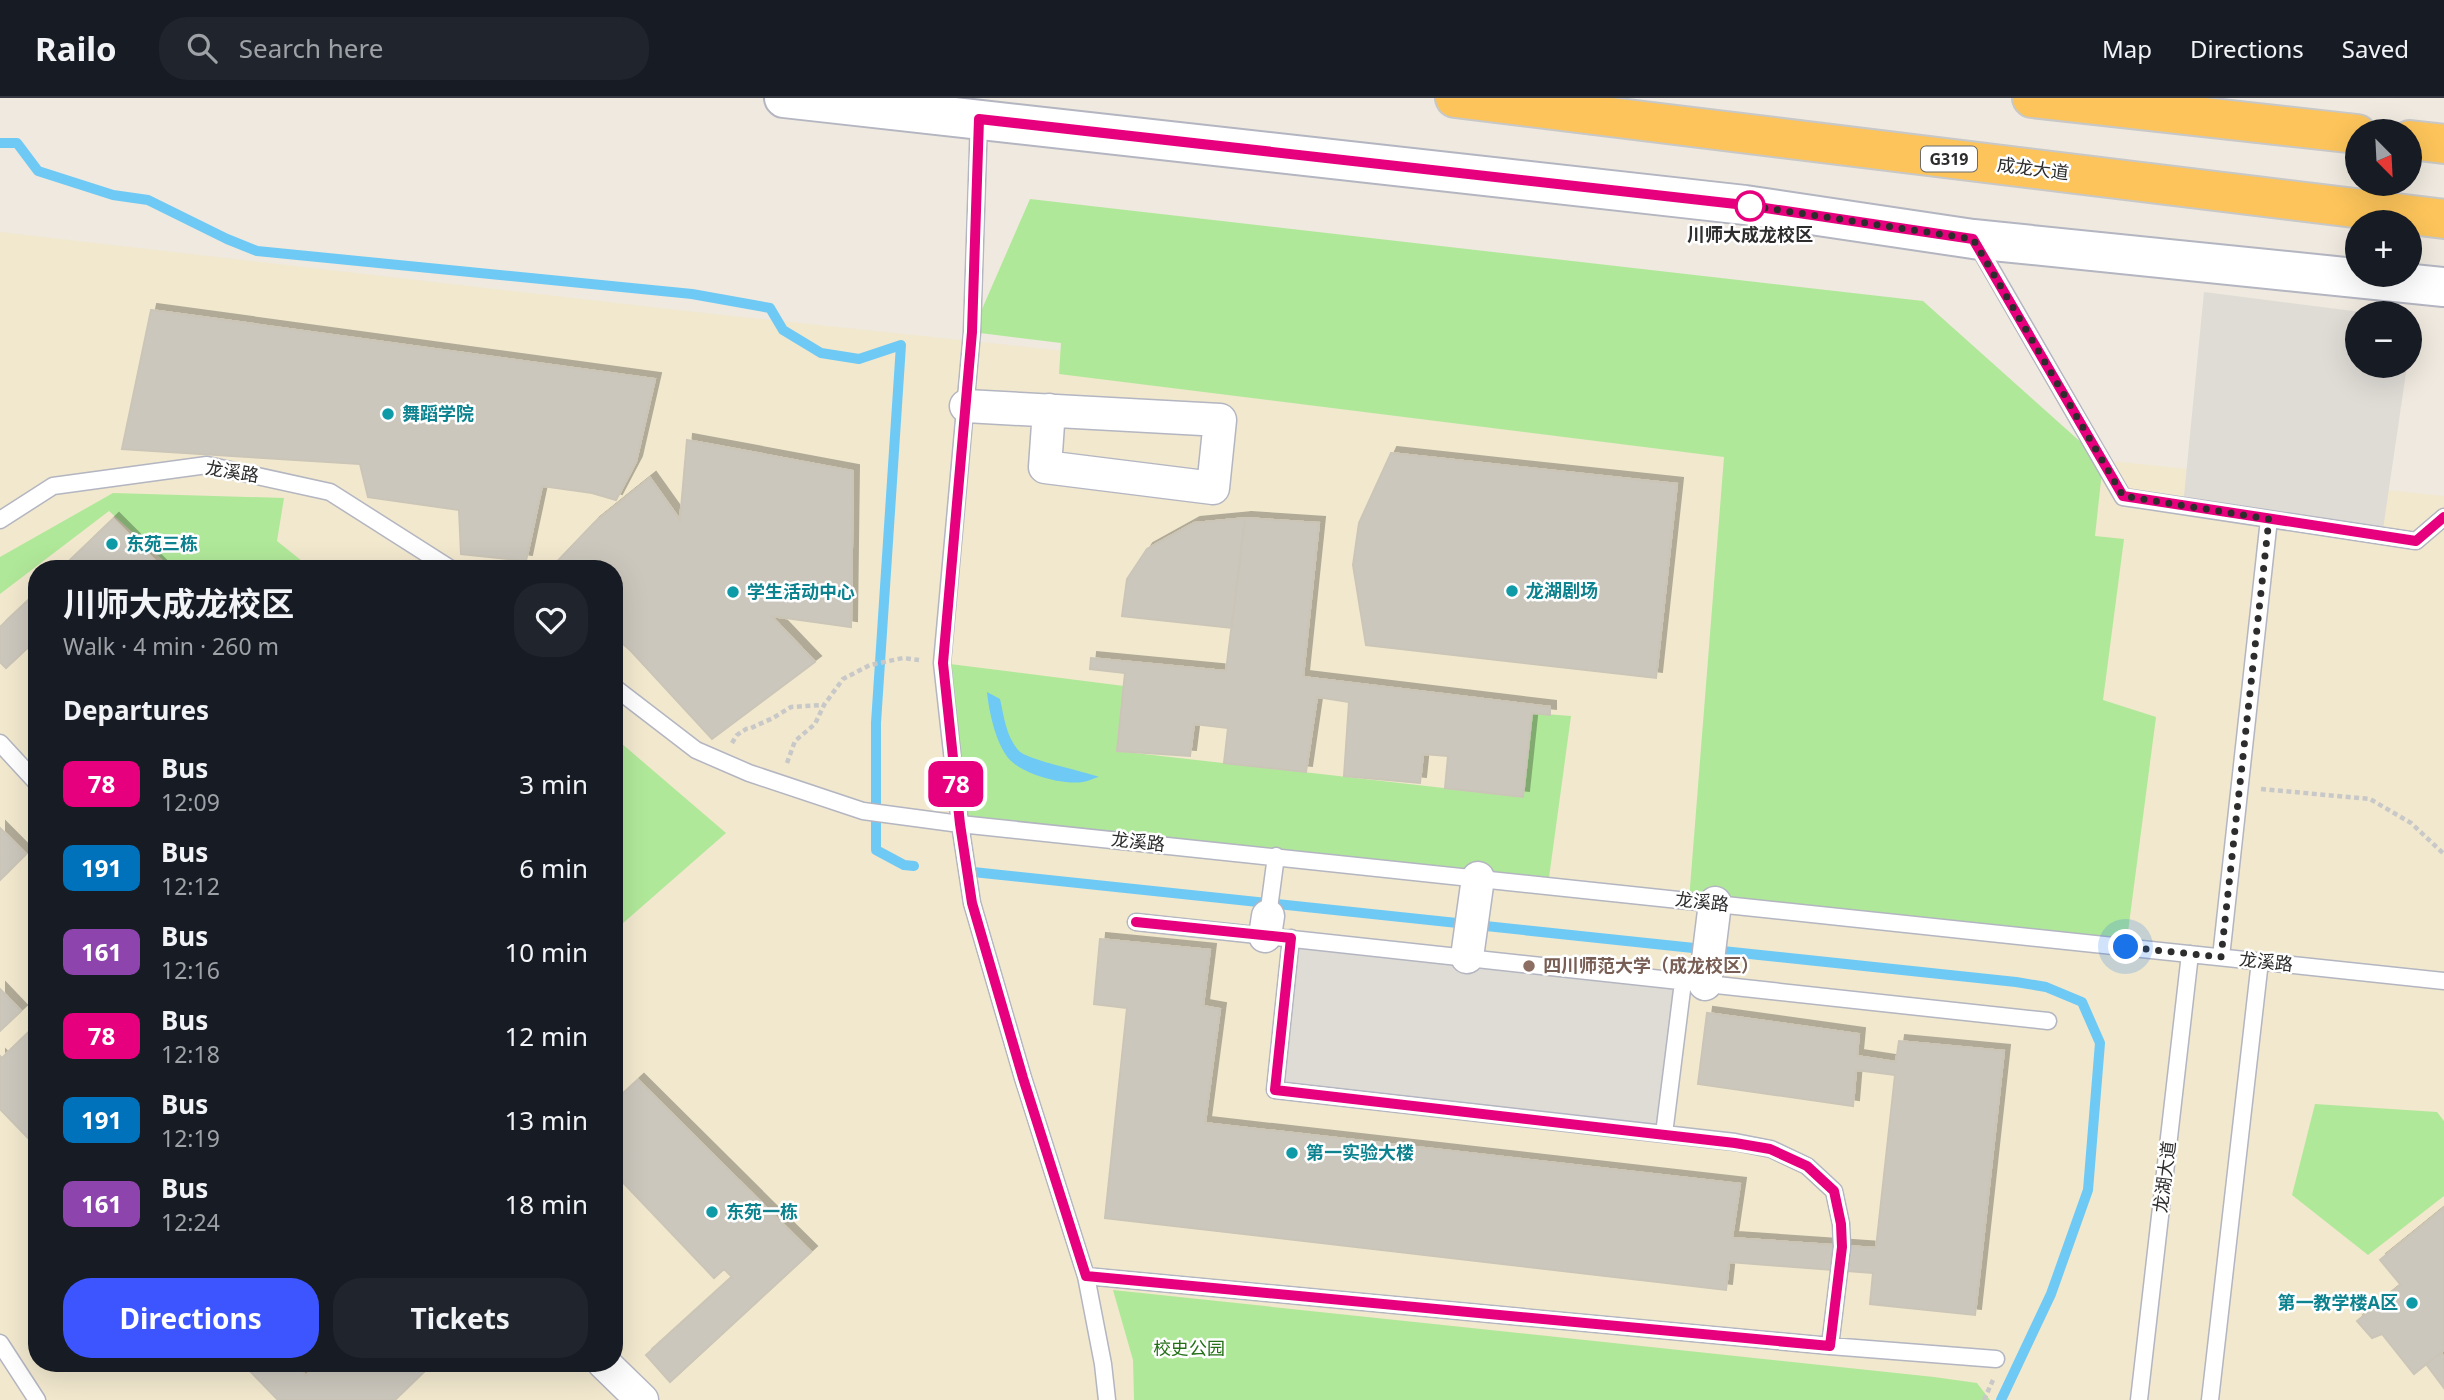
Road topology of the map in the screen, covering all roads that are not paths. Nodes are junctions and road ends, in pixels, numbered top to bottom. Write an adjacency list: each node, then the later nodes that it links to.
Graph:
1 (784, 98): 4 (street)
2 (1455, 98): 8 (highway, 成龙大道 / G319)
3 (2032, 98): 5 (highway)
4 (979, 119): 9 (street); 11 (lane)
5 (2345, 133)
6 (2422, 141): 7 (highway)
7 (2444, 144)
8 (2444, 219)
9 (1973, 239): 10 (street); 14 (lane)
10 (2444, 287)
11 (966, 406): 12 (street); 20 (lane)
12 (1049, 410): 12 (street)
13 (2444, 517): 14 (lane)
14 (2269, 519): 28 (lane)
15 (0, 520): 16 (lane, 龙溪路)
16 (437, 560)
17 (623, 694): 20 (lane, 龙溪路)
18 (0, 743): 19 (lane)
19 (28, 773)
20 (960, 824): 21 (lane, 龙溪路); 34 (lane)
21 (1276, 856): 22 (lane, 龙溪路); 24 (lane)
22 (1478, 878): 23 (lane, 龙溪路); 26 (street)
23 (1716, 903): 27 (lane, 龙溪路); 30 (street)
24 (1274, 920): 25 (lane); 26 (lane); 33 (lane)
25 (1136, 922)
26 (1470, 936): 30 (lane)
27 (2190, 954): 28 (lane, 龙溪路); 42 (lane, 龙湖大道)
28 (2221, 957): 29 (lane, 龙溪路)
29 (2260, 961): 31 (lane, 龙溪路); 43 (lane)
30 (1701, 967): 32 (lane); 33 (lane)
31 (2444, 981)
32 (2048, 1021)
33 (1664, 1135): 36 (lane)
34 (1086, 1276): 36 (lane); 41 (lane)
35 (0, 1343): 39 (lane)
36 (1830, 1346): 37 (lane)
37 (1996, 1359)
38 (613, 1372): 40 (street)
39 (37, 1400)
40 (642, 1400)
41 (1107, 1400)
42 (2139, 1400)
43 (2210, 1400)

